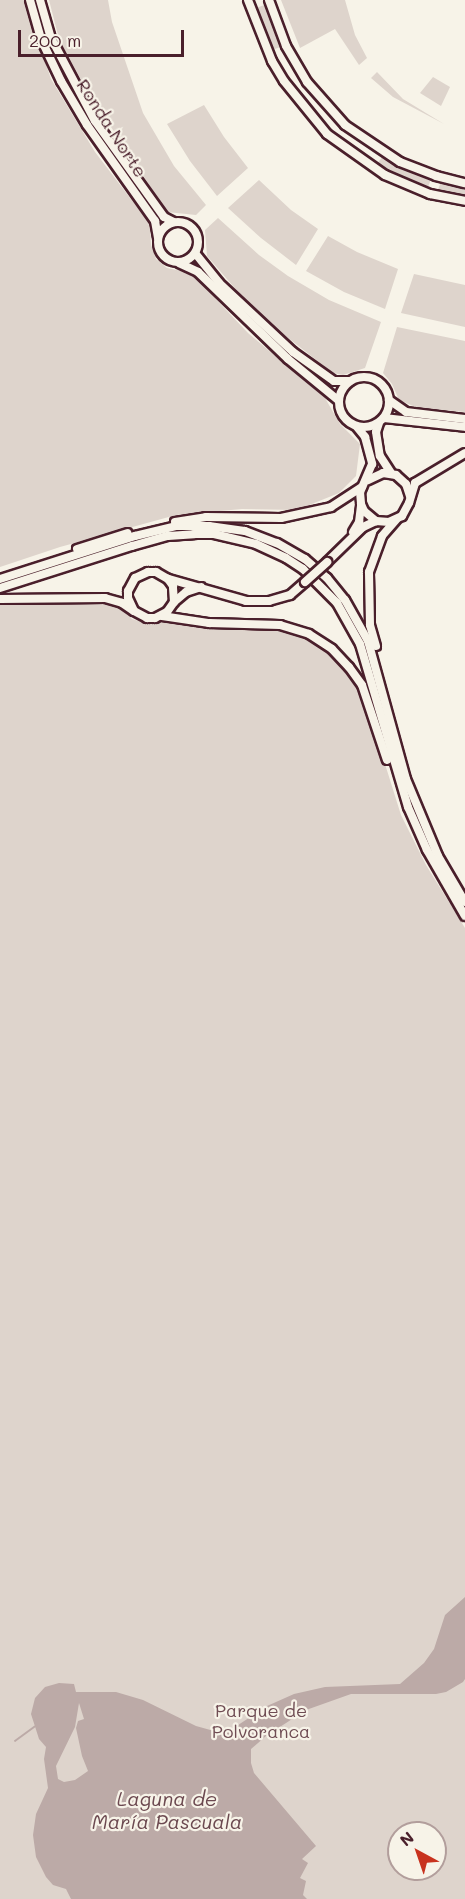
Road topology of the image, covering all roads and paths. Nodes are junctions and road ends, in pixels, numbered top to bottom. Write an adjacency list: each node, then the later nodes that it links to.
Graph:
1 (30, 0): 8 (main road, Ronda Norte)
2 (40, 0): 7 (main road, Ronda Norte)
3 (248, 0): 6 (main road)
4 (269, 0): 5 (main road)
5 (465, 183)
6 (465, 201)
7 (174, 222): 8 (main road); 9 (main road)
8 (158, 238): 10 (main road)
9 (195, 253): 10 (main road); 11 (main road)
10 (179, 263): 12 (main road)
11 (350, 381): 12 (main road); 13 (main road)
12 (338, 400): 16 (main road)
13 (389, 400): 14 (main road); 15 (main road)
14 (465, 419)
15 (381, 420): 16 (main road); 17 (main road); 19 (main road)
16 (357, 427): 20 (main road)
17 (465, 427)
18 (465, 453): 21 (main road)
19 (391, 473): 20 (main road); 21 (main road)
20 (364, 484): 22 (main road); 26 (main road)
21 (410, 496): 23 (main road)
22 (361, 504): 24 (main road); 25 (main road)
23 (396, 520): 24 (main road); 34 (main road)
24 (376, 521): 25 (main road)
25 (350, 538): 28 (main road, bridge)
26 (0, 577): 34 (main road)
27 (168, 579): 28 (main road); 31 (main road); 32 (main road)
28 (201, 587): 31 (main road)
29 (0, 588): 35 (main road)
30 (0, 599): 32 (main road)
31 (174, 602): 33 (main road)
32 (134, 611): 33 (main road)
33 (162, 616): 35 (main road)
34 (390, 719): 36 (main road)
35 (448, 891): 37 (main road)
36 (465, 902)
37 (465, 916)

